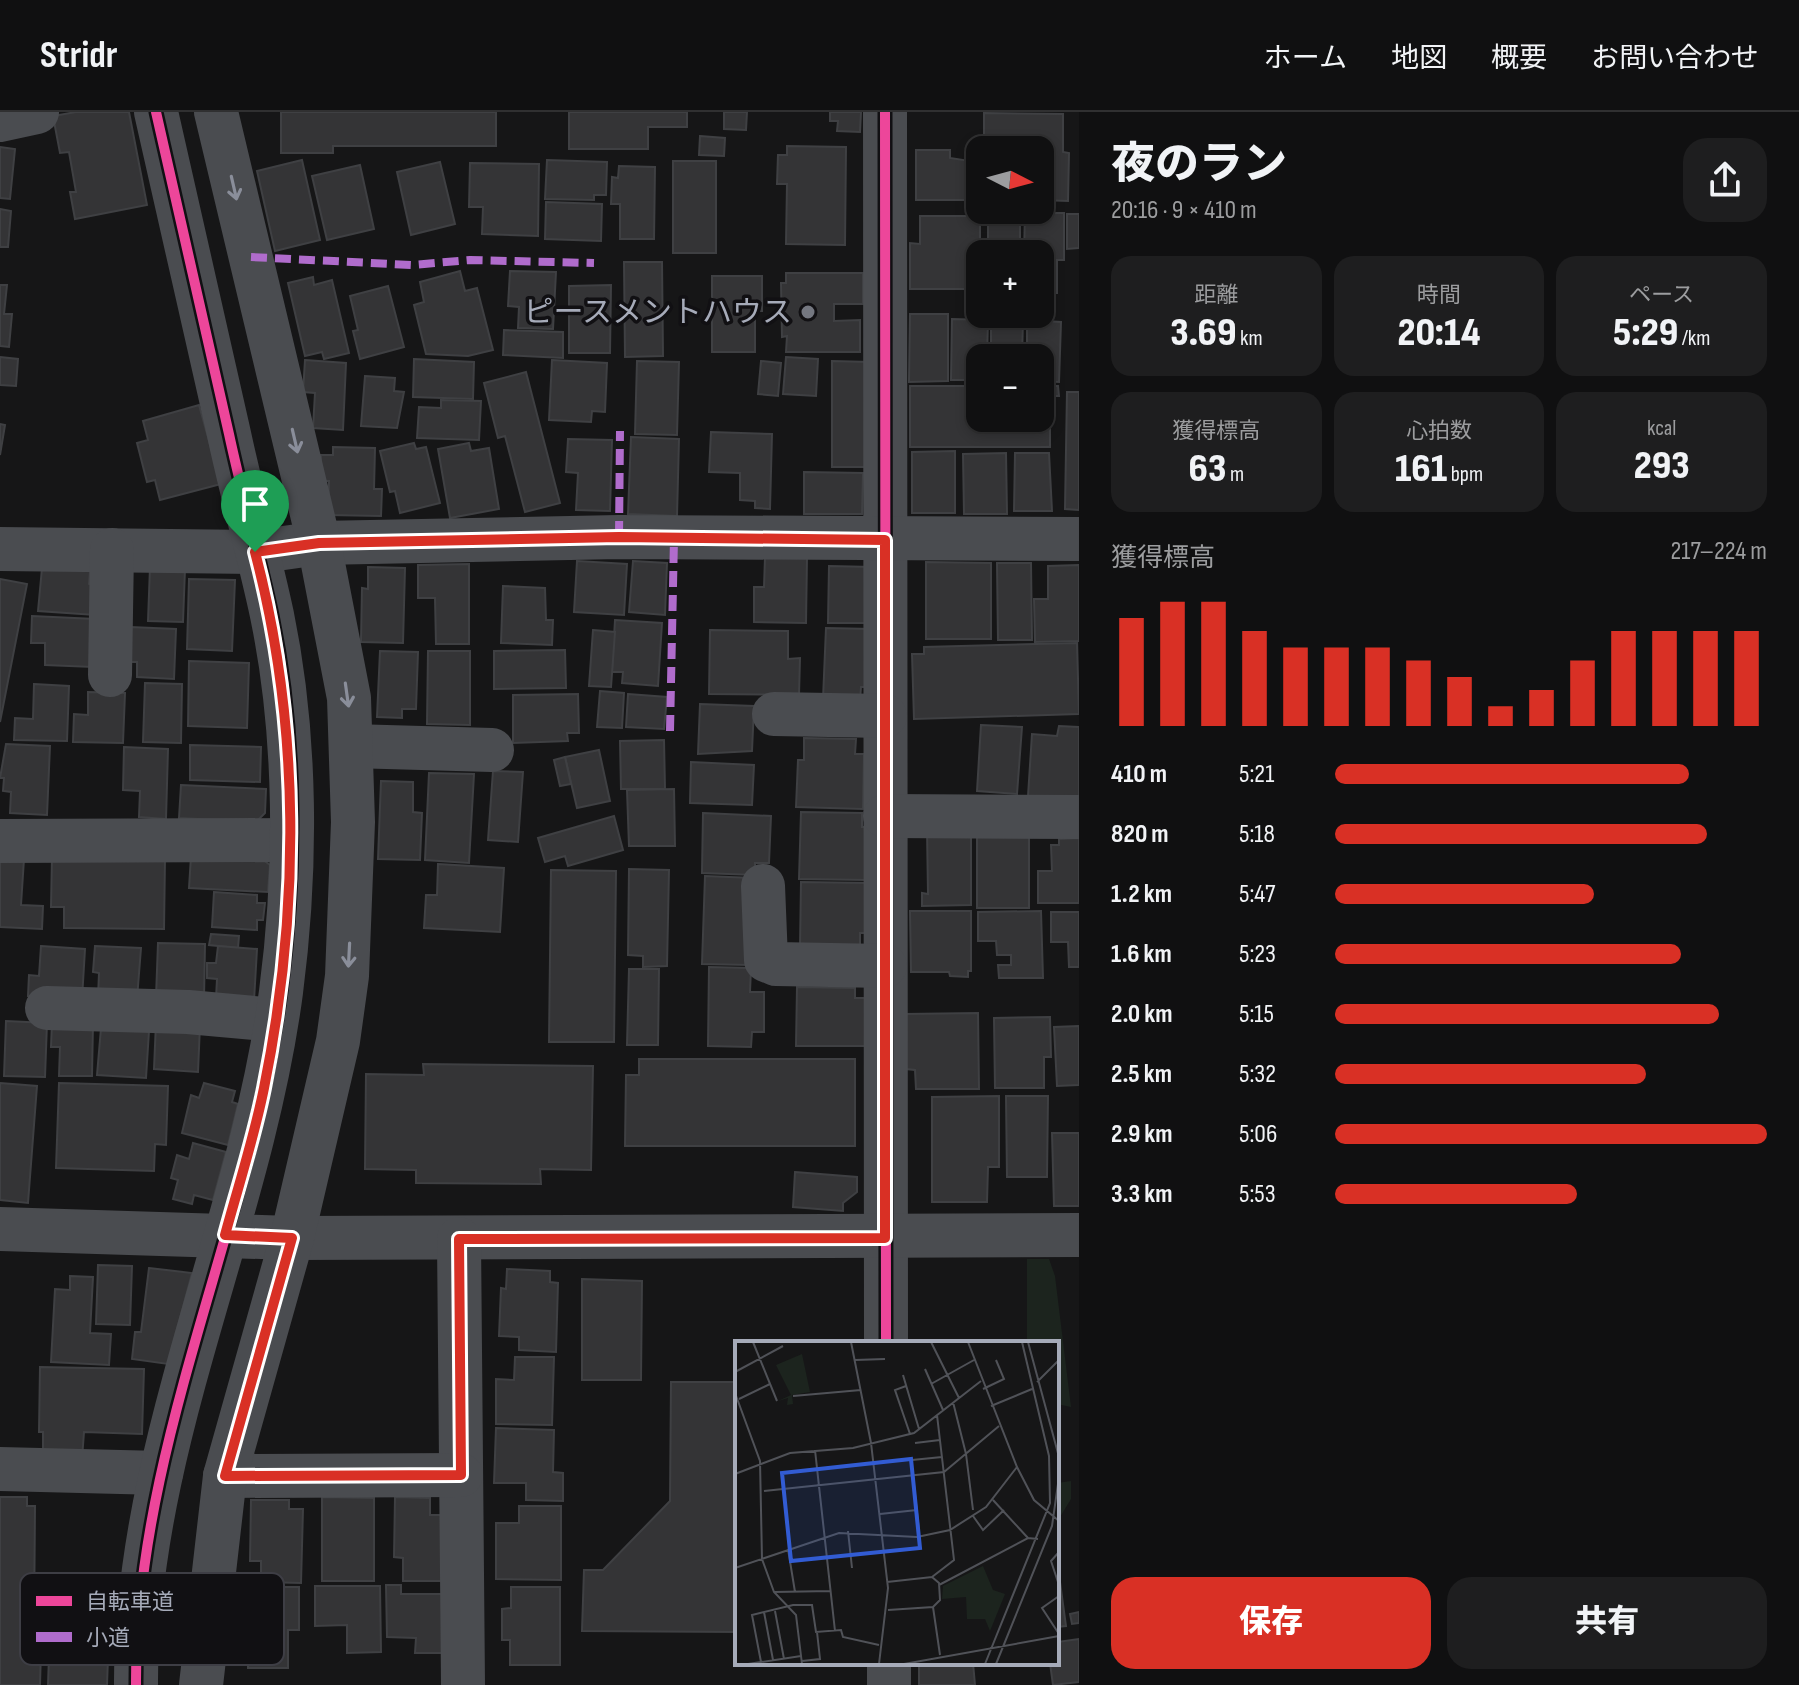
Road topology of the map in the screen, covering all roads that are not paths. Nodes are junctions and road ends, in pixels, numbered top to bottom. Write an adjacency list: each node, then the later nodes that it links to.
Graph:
1 (37, 112): 5 (street)
2 (156, 112): 11 (street)
3 (216, 112): 8 (street, one-way to 8)
4 (885, 112): 7 (street)
5 (0, 120)
6 (1079, 539): 7 (street)
7 (885, 540): 8 (street); 14 (street)
8 (319, 543): 11 (street); 15 (street, one-way to 15)
9 (0, 549): 10 (street)
10 (112, 550): 11 (street); 12 (street)
11 (255, 552): 19 (street)
12 (110, 675)
13 (774, 714): 14 (street)
14 (885, 716): 17 (street)
15 (351, 746): 16 (street); 28 (street, one-way to 28)
16 (492, 750)
17 (885, 816): 18 (street); 22 (street)
18 (1079, 817)
19 (291, 840): 20 (street); 24 (street)
20 (0, 841)
21 (763, 886): 22 (street)
22 (885, 966): 29 (street)
23 (47, 1008): 24 (street)
24 (276, 1020): 26 (street)
25 (0, 1229): 26 (street)
26 (225, 1235): 28 (street); 33 (street)
27 (1079, 1235): 29 (street)
28 (292, 1238): 30 (street); 35 (street)
29 (885, 1238): 30 (street); 31 (street)
30 (459, 1239): 34 (street)
31 (886, 1341)
32 (0, 1469): 33 (street)
33 (161, 1473): 36 (street)
34 (461, 1475): 35 (street); 42 (street)
35 (225, 1476): 37 (street)
36 (145, 1573)
37 (214, 1573)
38 (138, 1665): 40 (street)
39 (203, 1665): 41 (street)
40 (136, 1685)
41 (201, 1685)
42 (463, 1685)

